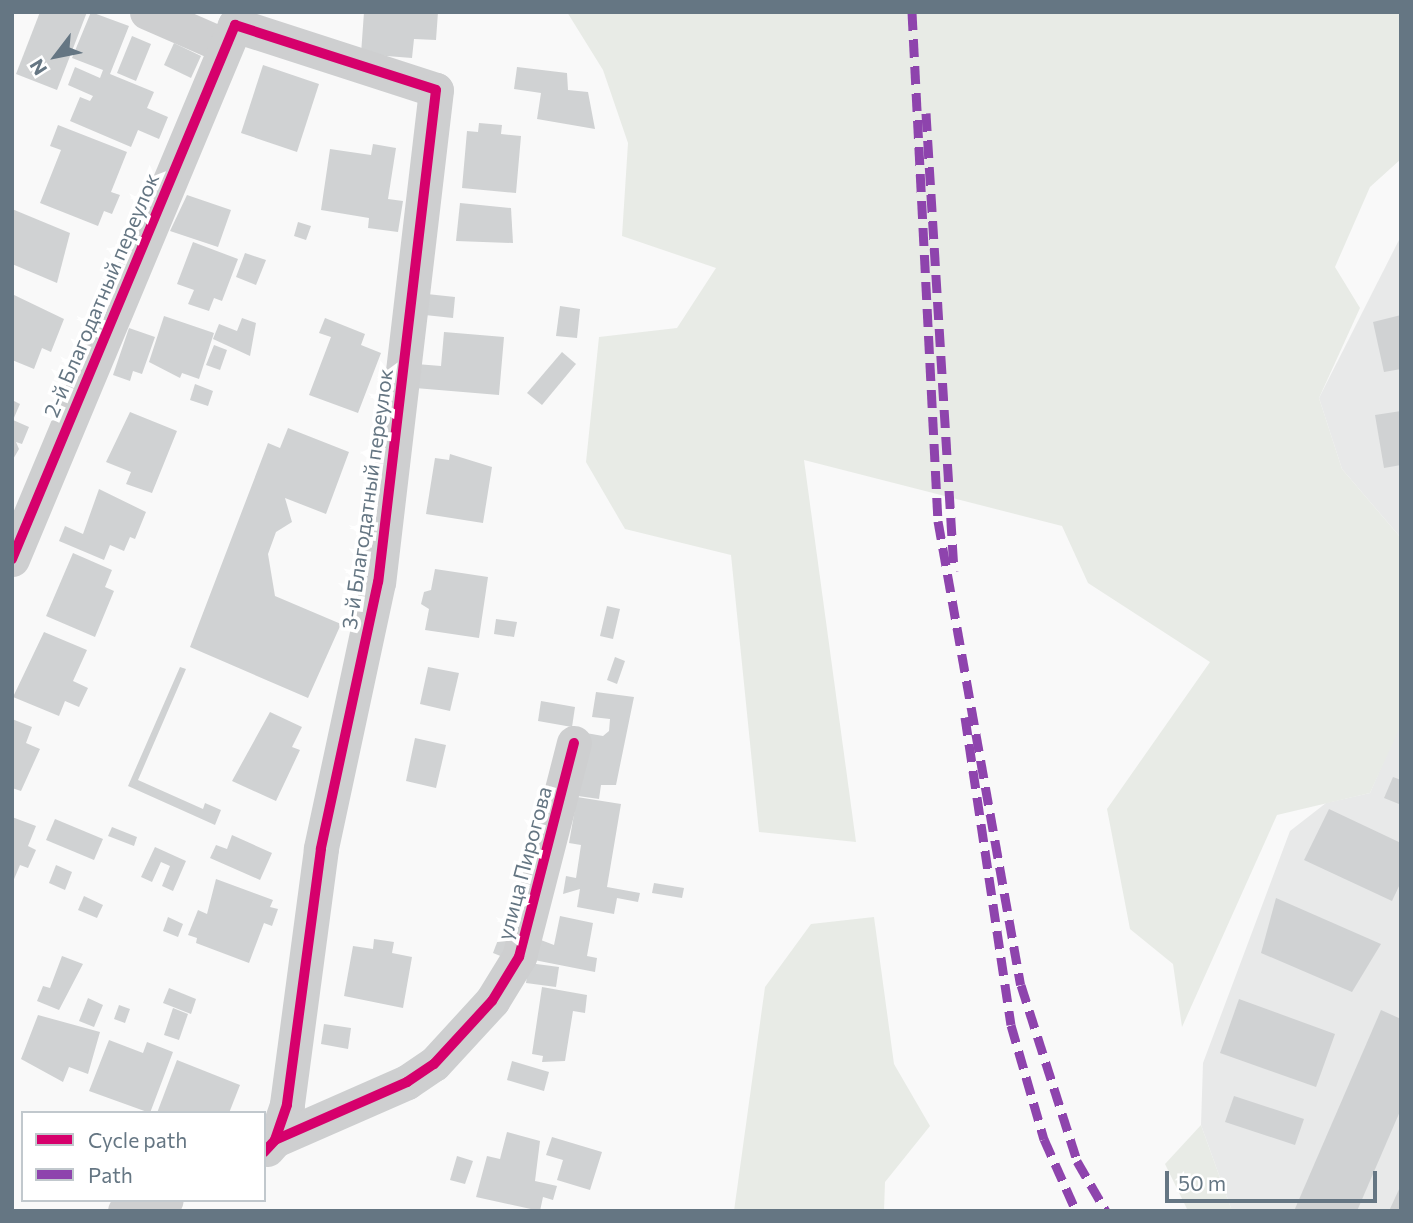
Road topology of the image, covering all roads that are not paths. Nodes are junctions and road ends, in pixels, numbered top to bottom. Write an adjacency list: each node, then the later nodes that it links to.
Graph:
1 (147, 12): 2 (street)
2 (225, 46): 3 (street, 2-й Благодатный переулок); 5 (street, 3-й Благодатный переулок)
3 (12, 559)
4 (574, 743): 5 (street, улица Пирогова)
5 (270, 1146)
6 (159, 1202): 7 (street)
7 (125, 1211)

